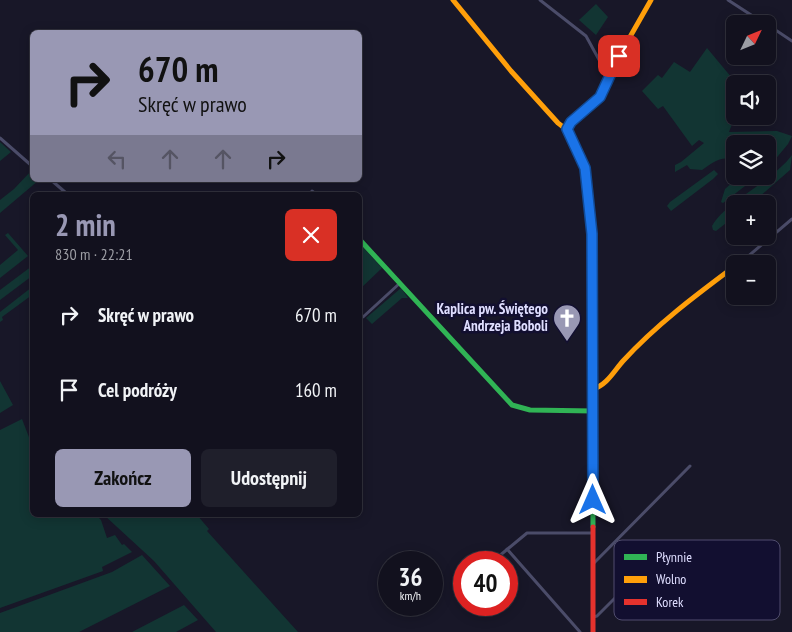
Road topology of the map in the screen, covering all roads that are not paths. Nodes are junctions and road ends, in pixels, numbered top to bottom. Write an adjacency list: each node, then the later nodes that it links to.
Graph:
1 (454, 0): 9 (street)
2 (540, 0): 8 (street)
3 (651, 0): 8 (street)
4 (728, 0): 5 (street)
5 (751, 15)
6 (776, 31): 7 (street)
7 (792, 41)
8 (610, 72): 9 (street)
9 (567, 129): 20 (street)
10 (0, 138): 11 (street)
11 (30, 164)
12 (53, 182): 13 (street)
13 (65, 192)
14 (792, 219): 16 (street)
15 (362, 242): 18 (street)
16 (750, 255)
17 (726, 273): 20 (street)
18 (400, 283): 19 (street); 21 (street)
19 (363, 317)
20 (593, 389): 21 (street)
21 (593, 411): 23 (street)
22 (690, 466): 24 (street)
23 (593, 533): 26 (street); 28 (street)
24 (617, 540)
25 (614, 543): 28 (street)
26 (507, 549): 27 (street); 31 (street)
27 (505, 551)
28 (593, 564): 30 (street)
29 (614, 599): 30 (street)
30 (593, 617): 32 (street)
31 (580, 632)
32 (593, 632)

